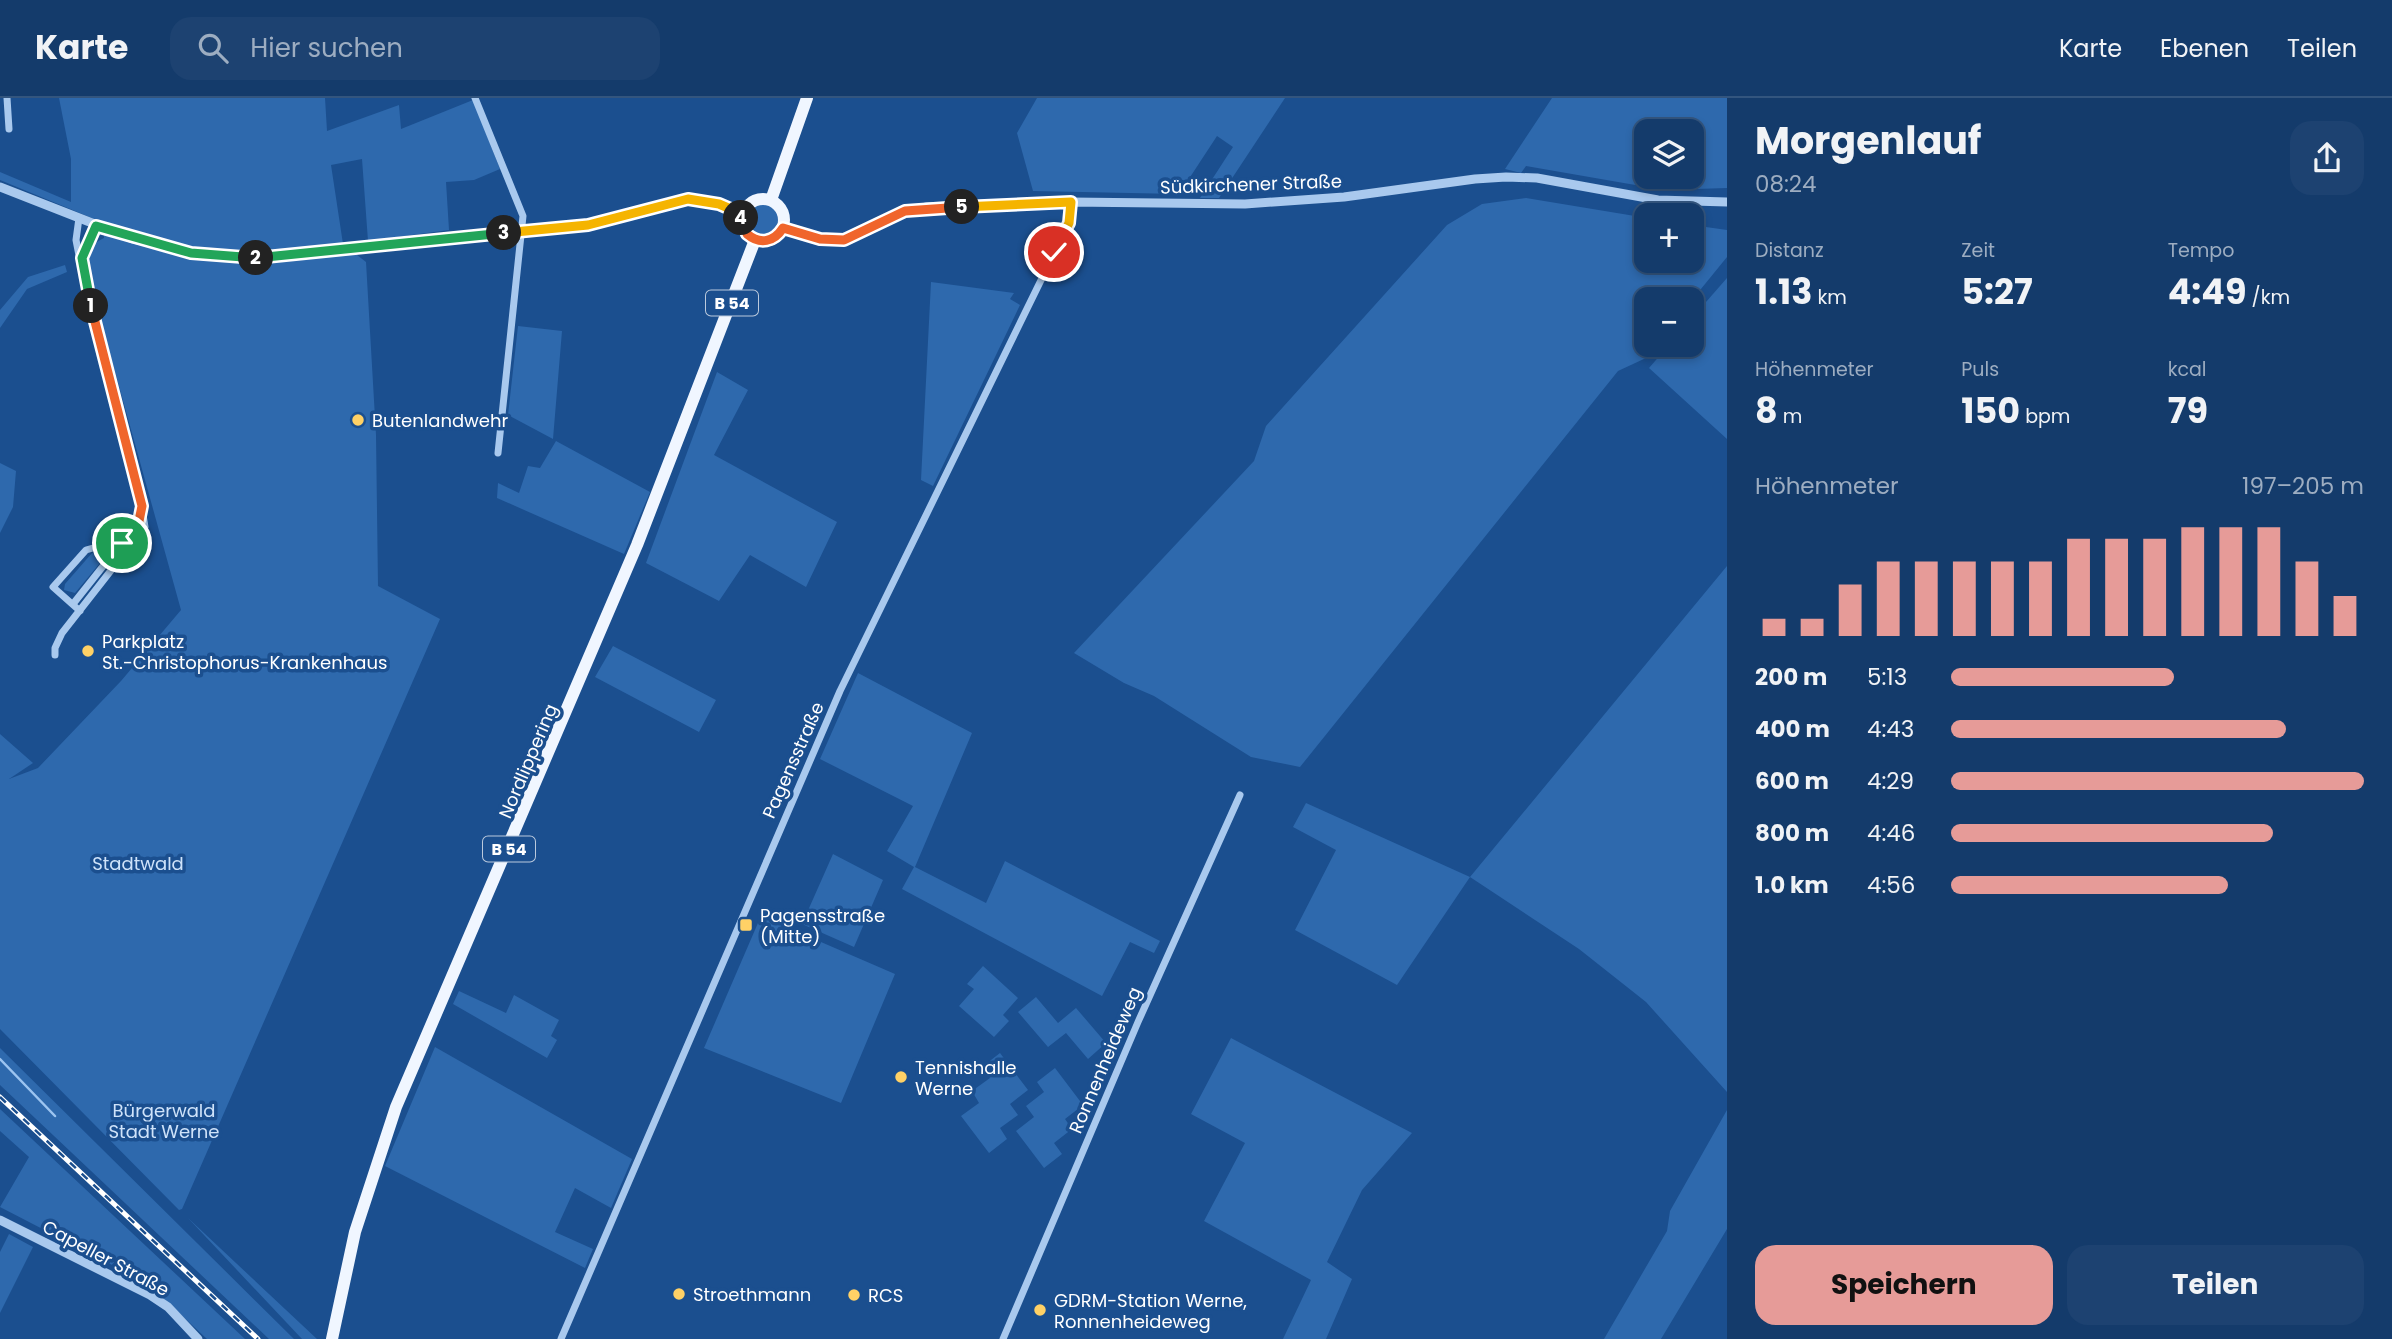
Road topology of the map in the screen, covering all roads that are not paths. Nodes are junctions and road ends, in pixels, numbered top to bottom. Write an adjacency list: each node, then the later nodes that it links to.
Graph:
1 (7, 98): 4 (street)
2 (475, 98): 13 (street)
3 (807, 98): 6 (main road)
4 (9, 129)
5 (0, 187): 10 (street)
6 (771, 200): 9 (main road); 12 (main road)
7 (1071, 202): 8 (street, Südkirchener Straße); 12 (street, Südkirchener Straße); 26 (street, Pagensstraße)
8 (1727, 202)
9 (742, 214): 13 (street); 14 (main road)
10 (79, 218): 11 (street); 15 (street)
11 (96, 226): 13 (street); 15 (street)
12 (783, 228): 14 (main road)
13 (524, 231): 16 (street)
14 (755, 240): 25 (main road, Nordlippering / B 54)
15 (82, 258): 17 (street)
16 (498, 453)
17 (142, 506): 18 (street); 20 (street)
18 (125, 538): 19 (street); 19 (street)
19 (73, 604): 20 (street)
20 (80, 611): 21 (street)
21 (55, 655)
22 (1240, 795): 27 (street, Ronnenheideweg)
23 (0, 1220): 24 (street, Capeller Straße)
24 (192, 1337)
25 (332, 1339)
26 (561, 1339)
27 (1003, 1339)

